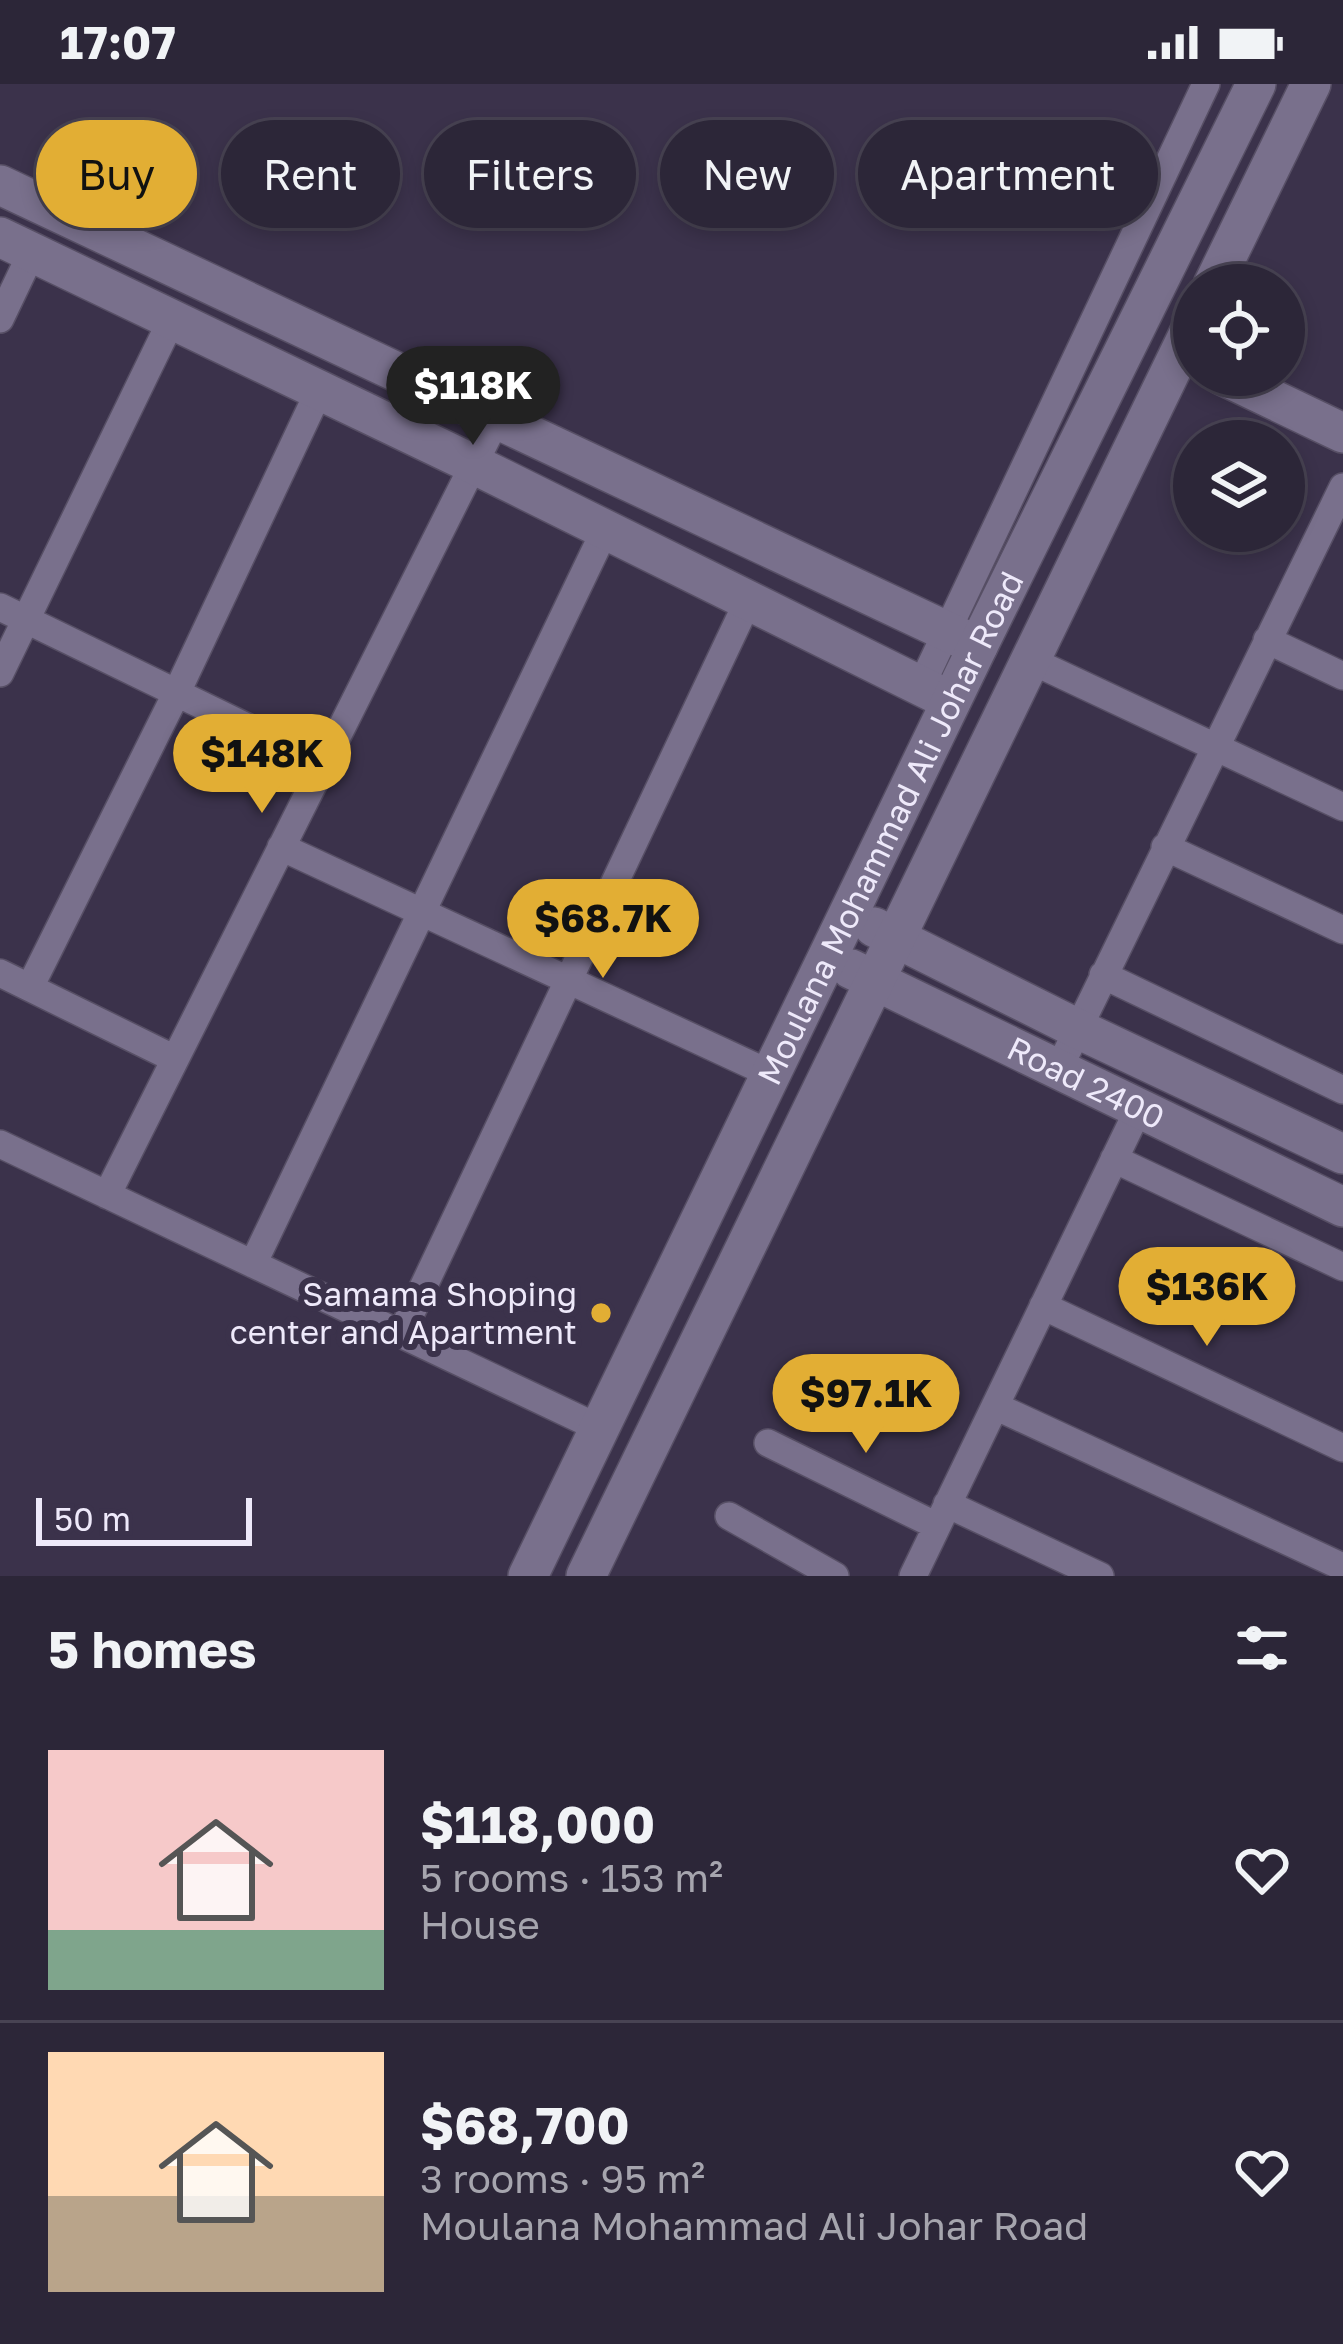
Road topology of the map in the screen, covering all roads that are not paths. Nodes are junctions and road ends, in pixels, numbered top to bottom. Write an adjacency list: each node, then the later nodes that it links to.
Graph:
1 (1206, 84): 19 (street)
2 (1256, 84): 19 (main road, Moulana Mohammad Ali Johar Road)
3 (1311, 84): 6 (main road)
4 (0, 185): 12 (main road)
5 (16, 244): 7 (street); 8 (main road)
6 (1223, 264)
7 (0, 319)
8 (172, 319): 10 (main road); 18 (street)
9 (1173, 378): 21 (main road, Moulana Mohammad Ali Johar Road)
10 (320, 391): 14 (main road); 24 (street)
11 (1266, 396): 13 (main road)
12 (497, 418): 14 (street); 19 (main road)
13 (1343, 433)
14 (473, 464): 16 (main road); 27 (street)
15 (1343, 487): 20 (street)
16 (605, 530): 17 (main road); 31 (street)
17 (748, 601): 25 (main road); 38 (street)
18 (13, 613): 22 (street); 24 (street)
19 (962, 638): 25 (main road, Moulana Mohammad Ali Johar Road)
20 (1267, 640): 23 (street); 26 (street)
21 (1030, 660): 26 (street); 34 (main road, Moulana Mohammad Ali Johar Road)
22 (0, 673)
23 (1343, 676)
24 (177, 692): 27 (street); 40 (street)
25 (936, 694): 32 (main road, Moulana Mohammad Ali Johar Road)
26 (1214, 746): 28 (street); 29 (street)
27 (323, 764): 30 (street)
28 (1343, 807)
29 (1166, 847): 33 (street); 37 (street)
30 (281, 848): 31 (street); 42 (street)
31 (422, 913): 38 (street); 52 (street)
32 (848, 914): 34 (main road, Road 2400); 35 (main road, Moulana Mohammad Ali Johar Road)
33 (1343, 931)
34 (895, 938): 39 (main road, Moulana Mohammad Ali Johar Road); 41 (main road, Road 2400)
35 (826, 958): 39 (main road, Road 2400); 44 (main road, Moulana Mohammad Ali Johar Road)
36 (0, 973): 40 (street)
37 (1103, 975): 41 (street); 45 (street)
38 (568, 980): 44 (street); 55 (street)
39 (874, 980): 43 (main road, Road 2400); 65 (main road, Moulana Mohammad Ali Johar Road)
40 (30, 987): 42 (street)
41 (1078, 1029): 43 (street); 48 (main road, Road 2400)
42 (175, 1059): 50 (street)
43 (1058, 1070): 46 (main road, Road 2400)
44 (771, 1074): 57 (main road, Moulana Mohammad Ali Johar Road)
45 (1343, 1090)
46 (1139, 1108): 49 (street); 51 (main road, Road 2400)
47 (0, 1144): 50 (street)
48 (1343, 1154)
49 (1114, 1159): 53 (street); 54 (street)
50 (107, 1195): 52 (street)
51 (1343, 1207)
52 (253, 1264): 55 (street)
53 (1343, 1267)
54 (1043, 1306): 56 (street); 59 (street)
55 (401, 1334): 57 (street)
56 (995, 1406): 60 (street); 63 (street)
57 (599, 1428): 64 (main road, Moulana Mohammad Ali Johar Road)
58 (768, 1443): 60 (street)
59 (1343, 1448)
60 (942, 1515): 62 (street); 67 (street)
61 (729, 1516): 66 (street)
62 (1043, 1564): 68 (street)
63 (1343, 1567)
64 (528, 1576)
65 (586, 1576)
66 (835, 1576)
67 (913, 1576)
68 (1100, 1576)

